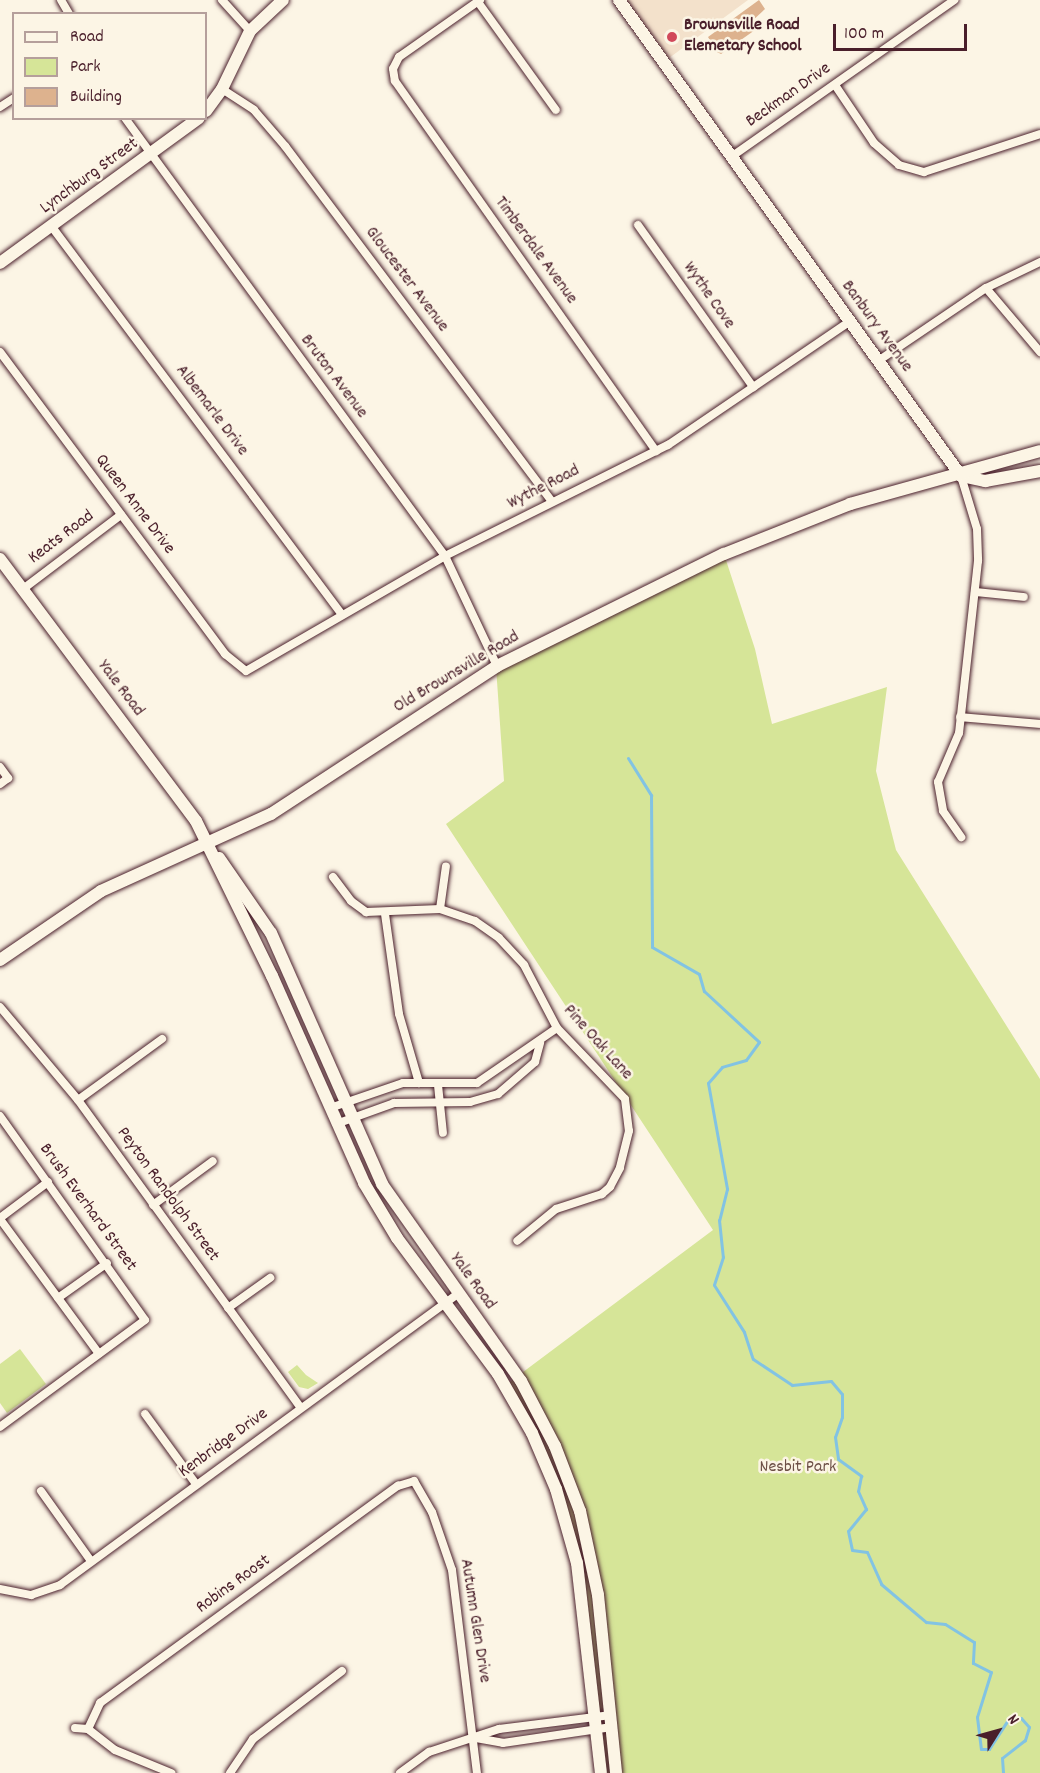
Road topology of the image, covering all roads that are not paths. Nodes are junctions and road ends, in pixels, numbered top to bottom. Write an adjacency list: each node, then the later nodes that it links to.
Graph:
1 (222, 0): 6 (street)
2 (283, 0): 6 (main road)
3 (619, 0): 15 (main road, Banbury Avenue)
4 (954, 0): 7 (street, Beckman Drive)
5 (479, 1): 10 (street); 26 (street, Timberdale Avenue)
6 (250, 31): 8 (main road)
7 (835, 85): 13 (street); 15 (street, Beckman Drive)
8 (222, 89): 9 (main road); 30 (street, Gloucester Avenue)
9 (207, 110)
10 (556, 110)
11 (126, 120): 14 (street, Bruton Avenue)
12 (197, 120): 14 (main road, Lynchburg Street)
13 (1040, 134)
14 (149, 156): 17 (main road, Lynchburg Street); 32 (street, Bruton Avenue)
15 (731, 157): 21 (main road, Banbury Avenue)
16 (638, 225): 25 (street, Wythe Cove)
17 (52, 227): 19 (main road, Lynchburg Street); 37 (street, Albemarle Drive)
18 (1040, 262): 20 (street)
19 (0, 263)
20 (986, 288): 23 (street); 24 (street)
21 (849, 322): 24 (main road, Banbury Avenue); 25 (street, Wythe Road)
22 (0, 352): 31 (street, Queen Anne Drive)
23 (1040, 352)
24 (878, 361): 29 (main road, Banbury Avenue)
25 (753, 387): 26 (street, Wythe Road)
26 (656, 451): 30 (street, Wythe Road)
27 (1040, 451): 29 (main road)
28 (1040, 471): 29 (main road)
29 (961, 476): 35 (street, Banbury Avenue); 38 (main road, Old Brownsville Road)
30 (552, 502): 32 (street, Wythe Road)
31 (121, 515): 34 (street, Keats Road); 39 (street, Queen Anne Drive)
32 (445, 556): 37 (street, Wythe Road); 38 (street, Bruton Avenue)
33 (0, 559): 34 (main road, Yale Road)
34 (23, 589): 45 (main road, Yale Road)
35 (975, 592): 36 (street); 40 (street, Banbury Avenue)
36 (1024, 597)
37 (342, 615): 39 (street, Wythe Road)
38 (497, 666): 45 (main road, Old Brownsville Road)
39 (246, 671)
40 (960, 717): 41 (street); 44 (street, Banbury Avenue)
41 (1040, 724)
42 (0, 767): 43 (street)
43 (0, 784)
44 (961, 837)
45 (207, 843): 50 (main road, Old Brownsville Road); 58 (main road, Yale Road); 60 (main road, Yale Road)
46 (446, 866): 48 (street)
47 (333, 877): 49 (street, Pine Oak Lane)
48 (440, 909): 49 (street, Pine Oak Lane); 52 (street, Pine Oak Lane)
49 (385, 914): 55 (street)
50 (0, 960)
51 (0, 1007): 57 (street, Peyton Randolph Street)
52 (557, 1028): 54 (street); 69 (street, Pine Oak Lane)
53 (162, 1039): 57 (street)
54 (540, 1043): 56 (street); 59 (street)
55 (419, 1083): 56 (street); 58 (street)
56 (438, 1085): 59 (street)
57 (78, 1100): 67 (street, Peyton Randolph Street)
58 (344, 1102): 60 (street); 62 (main road, Yale Road)
59 (440, 1102): 62 (street); 64 (street)
60 (330, 1108): 63 (main road, Yale Road)
61 (0, 1116): 66 (street, Brush Everhard Street)
62 (351, 1118): 63 (street); 72 (main road, Yale Road)
63 (336, 1124): 74 (main road, Yale Road)
64 (443, 1133)
65 (213, 1161): 67 (street)
66 (48, 1182): 68 (street); 70 (street, Brush Everhard Street)
67 (153, 1205): 75 (street, Peyton Randolph Street)
68 (0, 1219): 73 (street)
69 (517, 1241)
70 (107, 1263): 73 (street); 76 (street, Brush Everhard Street)
71 (270, 1278): 75 (street)
72 (458, 1294): 74 (street, Kenbridge Drive); 86 (main road, Yale Road)
73 (58, 1299): 76 (street)
74 (446, 1304): 77 (street, Kenbridge Drive); 87 (main road, Yale Road)
75 (228, 1308): 77 (street, Peyton Randolph Street)
76 (99, 1354): 79 (street)
77 (301, 1408): 81 (street, Kenbridge Drive)
78 (145, 1414): 81 (street)
79 (0, 1427)
80 (414, 1481): 89 (street, Robins Roost); 90 (street, Autumn Glen Drive)
81 (196, 1484): 83 (street, Kenbridge Drive)
82 (41, 1491): 83 (street)
83 (91, 1561): 84 (street, Kenbridge Drive)
84 (0, 1589)
85 (342, 1671): 92 (street)
86 (612, 1721): 87 (street); 96 (main road, Yale Road)
87 (596, 1723): 90 (street); 90 (street); 95 (main road, Yale Road)
88 (75, 1728): 89 (street)
89 (88, 1729): 91 (street)
90 (475, 1738): 93 (street); 94 (street, Autumn Glen Drive)
91 (171, 1773)
92 (230, 1773)
93 (400, 1773)
94 (477, 1773)
95 (601, 1773)
96 (616, 1773)

